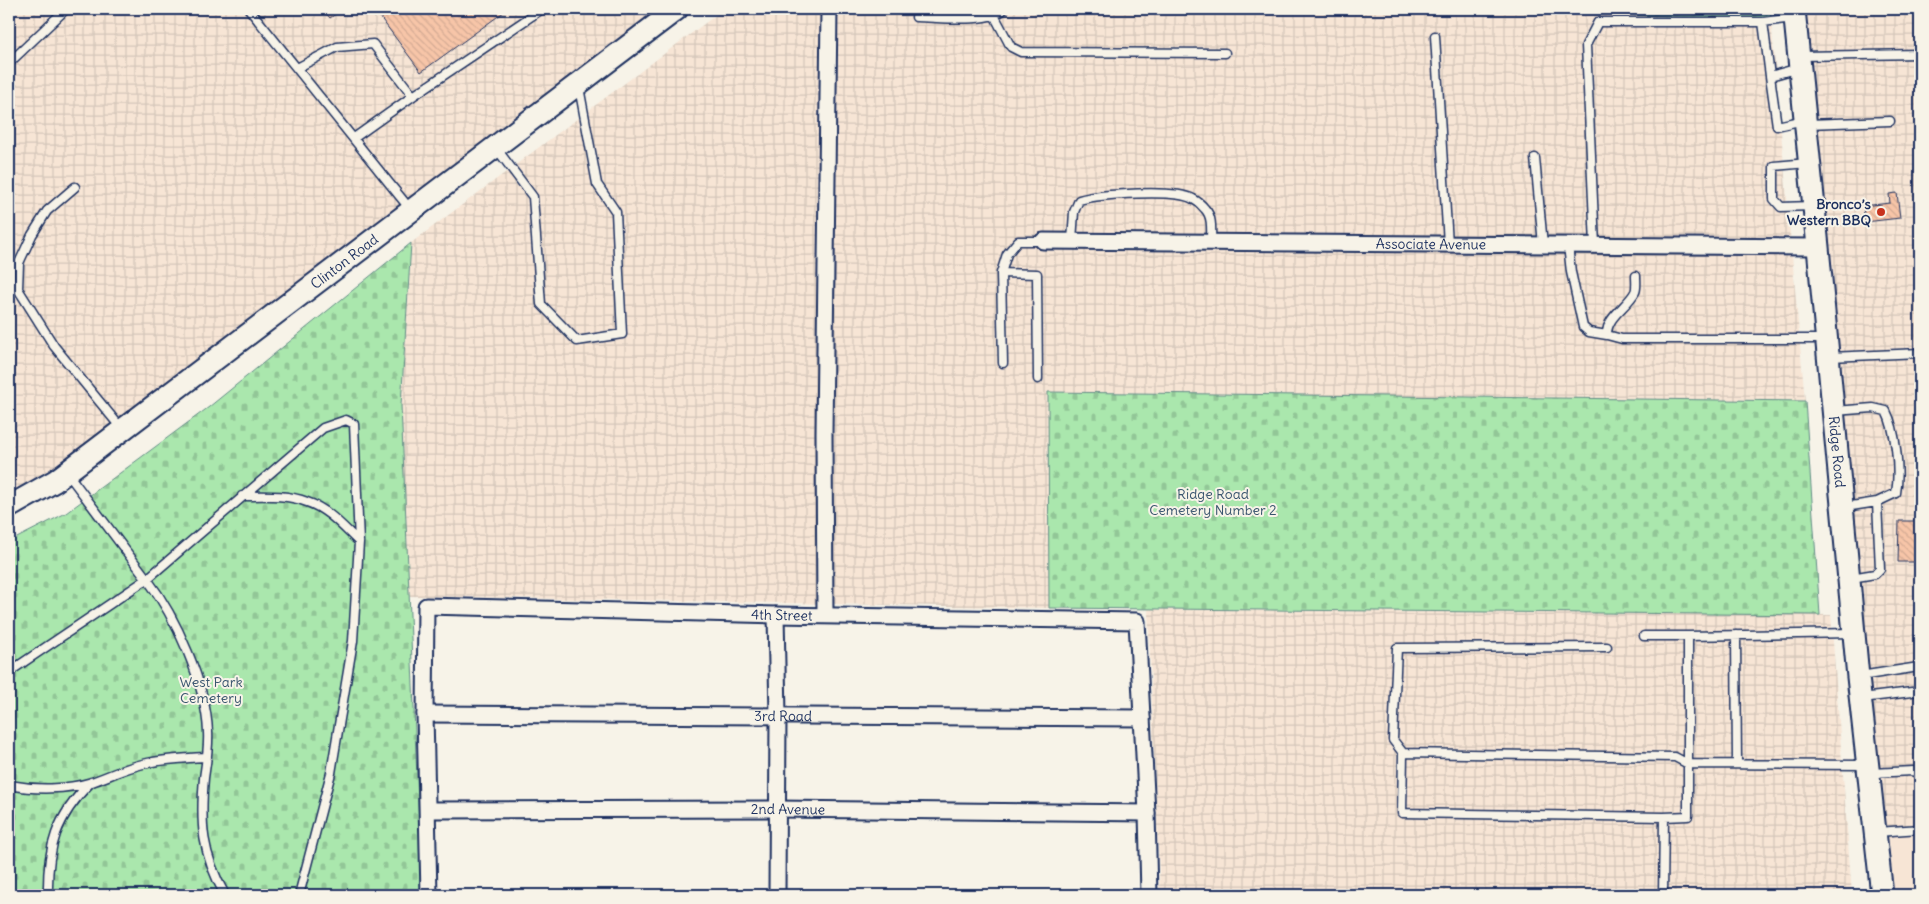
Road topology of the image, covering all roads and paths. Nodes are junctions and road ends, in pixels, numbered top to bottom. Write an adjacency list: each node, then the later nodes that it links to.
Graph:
1 (66, 9): 15 (lane)
2 (248, 9): 16 (lane)
3 (542, 9): 19 (lane)
4 (677, 9): 18 (main road, Clinton Road)
5 (829, 9): 55 (street)
6 (1004, 9): 8 (lane)
7 (1795, 13): 10 (lane); 14 (main road, Ridge Road)
8 (994, 15): 9 (lane); 12 (lane)
9 (916, 17)
10 (1763, 22): 17 (lane); 35 (lane)
11 (1435, 36): 32 (lane)
12 (1225, 53)
13 (1920, 54): 14 (lane)
14 (1800, 62): 17 (lane); 21 (main road, Ridge Road)
15 (9, 63)
16 (297, 68): 19 (lane); 22 (lane)
17 (1770, 76): 21 (lane)
18 (578, 84): 23 (main road, Clinton Road); 23 (lane)
19 (412, 96): 22 (lane)
20 (1890, 121): 21 (lane)
21 (1806, 122): 25 (main road, Ridge Road)
22 (354, 138): 28 (lane)
23 (495, 147): 28 (main road, Clinton Road)
24 (1535, 158): 33 (lane)
25 (1810, 162): 27 (main road, Ridge Road); 27 (lane)
26 (74, 187): 45 (lane)
27 (1814, 206): 36 (main road, Ridge Road)
28 (411, 211): 45 (main road, Clinton Road)
29 (1043, 240): 30 (street, Associate Avenue); 37 (lane)
30 (1072, 241): 31 (street, Associate Avenue); 31 (lane)
31 (1211, 242): 32 (street, Associate Avenue)
32 (1448, 244): 33 (street, Associate Avenue)
33 (1543, 245): 34 (street, Associate Avenue)
34 (1568, 245): 35 (street, Associate Avenue); 39 (lane)
35 (1596, 245): 36 (street, Associate Avenue)
36 (1818, 247): 40 (main road, Ridge Road)
37 (1001, 273): 42 (lane); 43 (lane)
38 (1636, 276): 39 (lane)
39 (1607, 336): 40 (lane)
40 (1828, 348): 41 (lane); 44 (main road, Ridge Road)
41 (1920, 353)
42 (1003, 363)
43 (1038, 379)
44 (1833, 411): 48 (lane); 50 (main road, Ridge Road)
45 (123, 430): 46 (main road, Clinton Road)
46 (66, 472): 49 (main road, Clinton Road); 52 (lane)
47 (242, 496): 51 (lane); 51 (lane); 52 (lane)
48 (1877, 502): 50 (lane); 53 (lane)
49 (9, 507)
50 (1842, 507): 53 (main road, Ridge Road)
51 (359, 542): 85 (lane)
52 (147, 578): 62 (lane); 70 (lane)
53 (1849, 578): 56 (main road, Ridge Road)
54 (776, 615): 55 (street, 4th Street); 66 (street, 4th Street); 67 (street)
55 (825, 615): 68 (street, 4th Street)
56 (1854, 633): 57 (lane); 63 (main road, Ridge Road)
57 (1736, 635): 59 (lane); 72 (lane)
58 (1644, 636): 59 (lane)
59 (1688, 636): 71 (lane)
60 (1607, 647): 69 (lane)
61 (1919, 667): 63 (lane)
62 (9, 672)
63 (1858, 677): 65 (main road, Ridge Road)
64 (1920, 691): 65 (lane)
65 (1860, 698): 73 (main road, Ridge Road)
66 (425, 714): 67 (street, 3rd Road); 78 (street)
67 (778, 716): 68 (street, 3rd Road); 77 (street)
68 (1142, 718): 79 (street)
69 (1403, 753): 71 (lane); 80 (lane)
70 (207, 756): 75 (lane); 84 (lane)
71 (1688, 764): 72 (lane); 80 (lane)
72 (1737, 764): 73 (lane)
73 (1868, 769): 74 (lane); 82 (main road, Ridge Road)
74 (1920, 775)
75 (91, 782): 76 (lane); 83 (lane)
76 (9, 785)
77 (778, 809): 78 (street, 2nd Avenue); 79 (street, 2nd Avenue); 87 (street)
78 (428, 810): 86 (street)
79 (1147, 813): 88 (street)
80 (1664, 816): 89 (lane)
81 (1920, 829): 82 (lane)
82 (1875, 832): 90 (main road, Ridge Road)
83 (48, 895)
84 (224, 895)
85 (299, 895)
86 (430, 895)
87 (777, 895)
88 (1149, 895)
89 (1663, 895)
90 (1882, 895)

